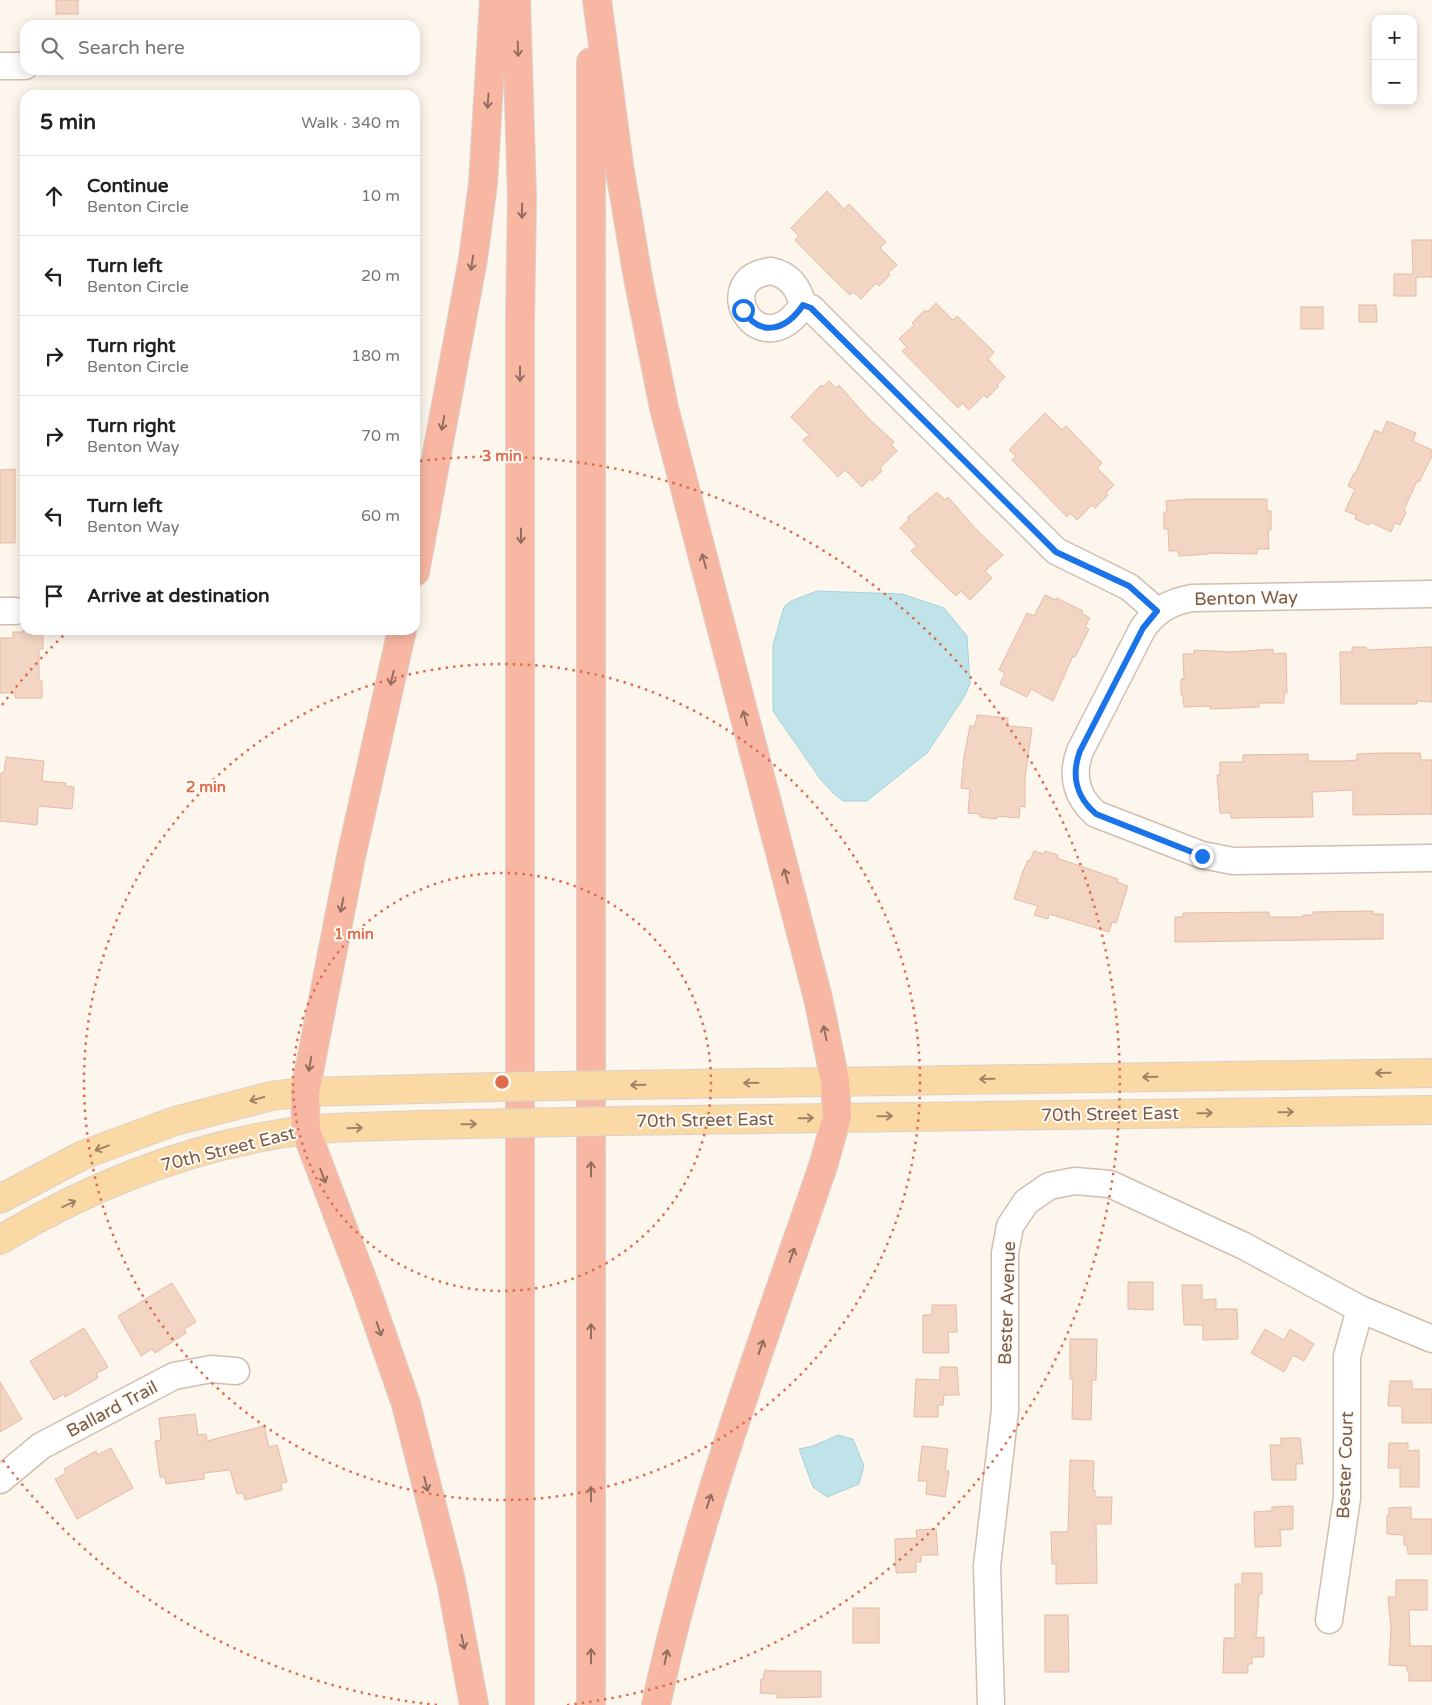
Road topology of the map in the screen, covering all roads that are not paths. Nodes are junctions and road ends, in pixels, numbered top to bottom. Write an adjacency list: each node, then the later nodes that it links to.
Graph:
1 (494, 0): 8 (highway, one-way to 8)
2 (516, 0): 27 (highway, one-way to 27)
3 (591, 0): 28 (highway, one-way to 3)
4 (597, 0): 14 (highway, one-way to 4)
5 (0, 66): 6 (street)
6 (20, 66)
7 (803, 305): 10 (street)
8 (420, 545)
9 (1432, 594): 10 (street, Benton Way)
10 (1157, 611): 12 (street, Benton Way)
11 (401, 635): 15 (highway, one-way to 15)
12 (1432, 858)
13 (1432, 1073): 14 (main road, 70th Street East, one-way to 14)
14 (835, 1081): 15 (main road, 70th Street East, one-way to 15, bridge); 17 (highway)
15 (305, 1092): 18 (highway); 19 (main road, 70th Street East, one-way to 19)
16 (1432, 1110): 17 (main road, 70th Street East, one-way to 16)
17 (837, 1117): 18 (main road, 70th Street East, one-way to 17, bridge); 29 (highway, one-way to 17)
18 (306, 1131): 20 (main road, 70th Street East, one-way to 18); 26 (highway, one-way to 26)
19 (0, 1199)
20 (0, 1240)
21 (1360, 1309): 22 (street, Bester Avenue); 25 (street, Bester Court); 30 (street, Bester Avenue)
22 (1432, 1339)
23 (236, 1371): 24 (street, Ballard Trail)
24 (0, 1480)
25 (1329, 1620)
26 (474, 1705)
27 (520, 1705)
28 (591, 1705)
29 (656, 1705)
30 (990, 1705)

